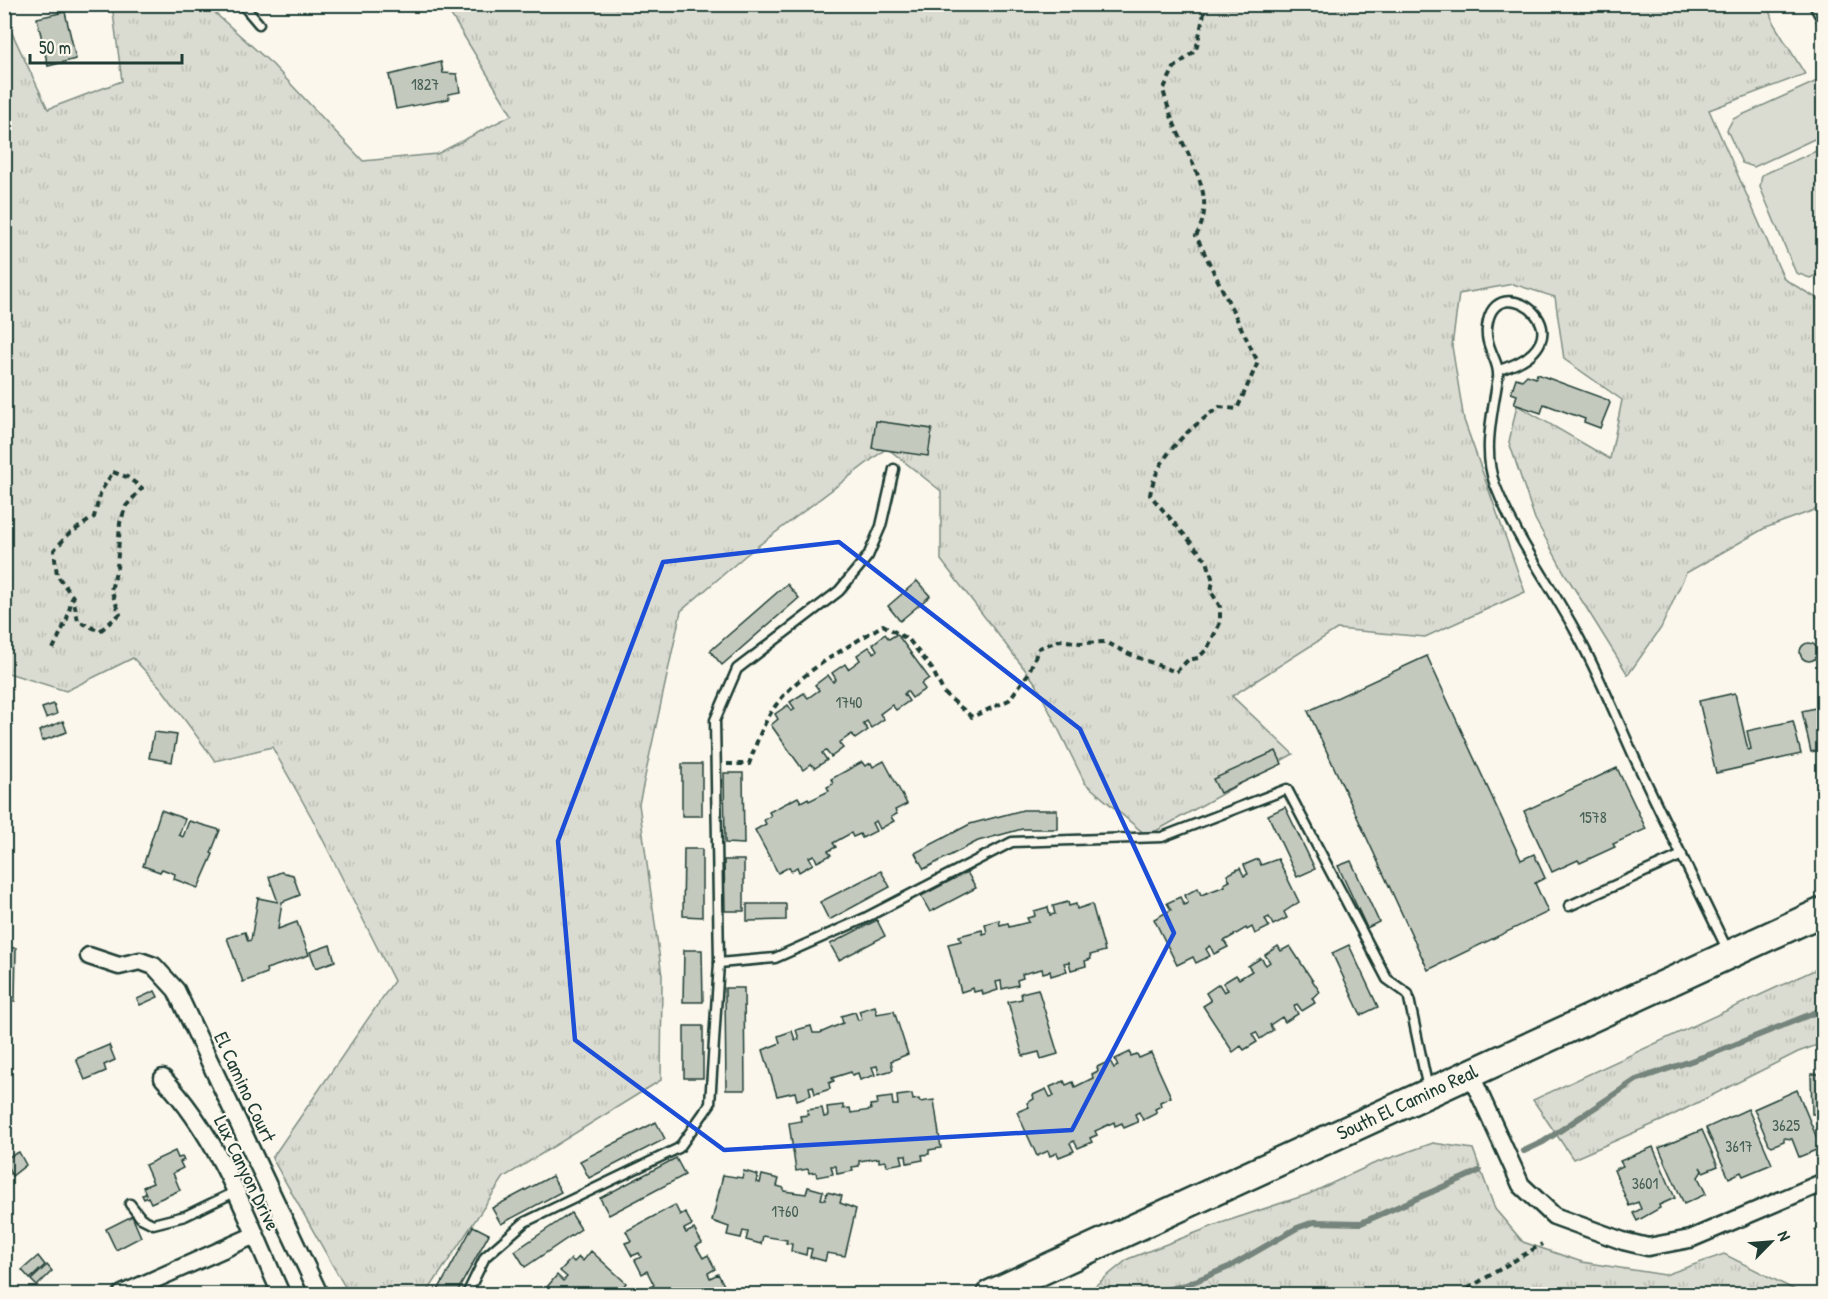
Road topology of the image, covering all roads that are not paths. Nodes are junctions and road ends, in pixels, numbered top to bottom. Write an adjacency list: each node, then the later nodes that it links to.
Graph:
1 (242, 4): 4 (lane)
2 (1818, 4): 3 (street)
3 (1824, 15)
4 (259, 24)
5 (1499, 370): 5 (lane); 7 (lane)
6 (894, 469): 12 (lane)
7 (1682, 855): 8 (lane); 10 (lane)
8 (1569, 906)
9 (1824, 911): 10 (main road, South El Camino Real)
10 (1730, 954): 13 (main road, South El Camino Real)
11 (89, 956): 22 (street, El Camino Court)
12 (719, 963): 15 (lane); 23 (lane)
13 (1470, 1073): 15 (main road, South El Camino Real); 16 (street)
14 (163, 1078): 17 (street, Lux Canyon Drive)
15 (1429, 1092): 24 (main road, South El Camino Real)
16 (1824, 1182)
17 (235, 1191): 18 (lane); 19 (street, Lux Canyon Drive)
18 (130, 1204)
19 (255, 1235): 20 (street); 21 (street, Lux Canyon Drive)
20 (122, 1294)
21 (281, 1294)
22 (319, 1294)
23 (467, 1294)
24 (990, 1294)

